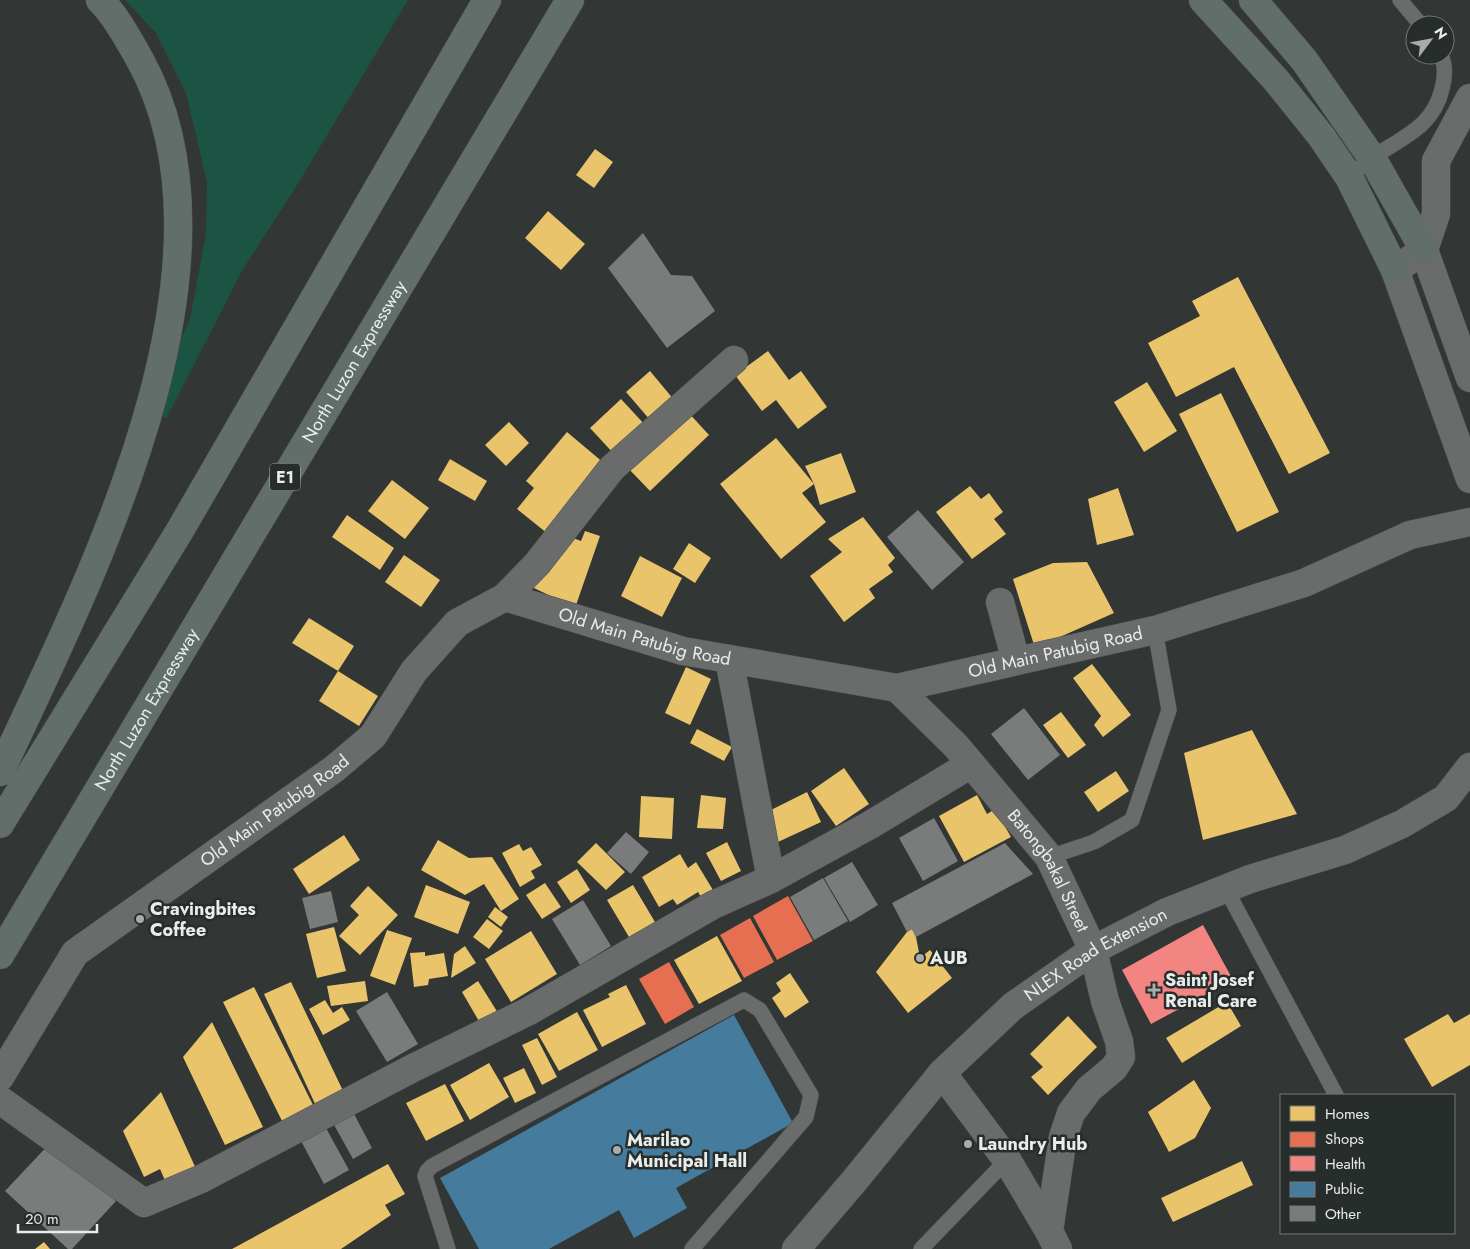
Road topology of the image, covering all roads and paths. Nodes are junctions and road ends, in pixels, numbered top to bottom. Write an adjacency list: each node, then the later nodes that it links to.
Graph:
1 (100, 0): 26 (highway)
2 (487, 0): 27 (highway)
3 (570, 0): 32 (highway, North Luzon Expressway / E1)
4 (1203, 0): 11 (highway)
5 (1253, 0): 10 (highway)
6 (1400, 0): 7 (lane)
7 (1413, 15)
8 (1443, 65): 10 (lane)
9 (1470, 98): 12 (street)
10 (1372, 158): 11 (lane); 12 (highway)
11 (1349, 177): 13 (highway)
12 (1424, 250): 13 (street); 15 (street)
13 (1395, 270): 16 (street)
14 (734, 360): 18 (street)
15 (1470, 378)
16 (1470, 479)
17 (1470, 522): 20 (street, Old Main Patubig Road)
18 (505, 597): 21 (street, Old Main Patubig Road); 34 (street, Old Main Patubig Road)
19 (1000, 602): 22 (street)
20 (1154, 630): 22 (street, Old Main Patubig Road); 28 (lane)
21 (729, 659): 23 (street, Old Main Patubig Road); 29 (street)
22 (1016, 661): 23 (street, Old Main Patubig Road)
23 (897, 688): 24 (street, Batongbakal Street)
24 (971, 764): 28 (street, Batongbakal Street); 29 (street)
25 (1470, 767): 30 (street, NLEX Road Extension)
26 (0, 772)
27 (0, 824)
28 (1049, 857): 31 (street, Batongbakal Street)
29 (771, 879): 36 (street)
30 (1226, 889): 31 (street, NLEX Road Extension); 35 (lane)
31 (1093, 950): 33 (street, NLEX Road Extension); 38 (street, Batongbakal Street)
32 (0, 955)
33 (942, 1073): 37 (street); 41 (street, NLEX Road Extension)
34 (0, 1077)
35 (1335, 1094)
36 (0, 1100)
37 (1007, 1160): 38 (street); 42 (lane)
38 (1054, 1240)
39 (448, 1249): 40 (lane)
40 (692, 1249)
41 (796, 1249)
42 (921, 1249)

